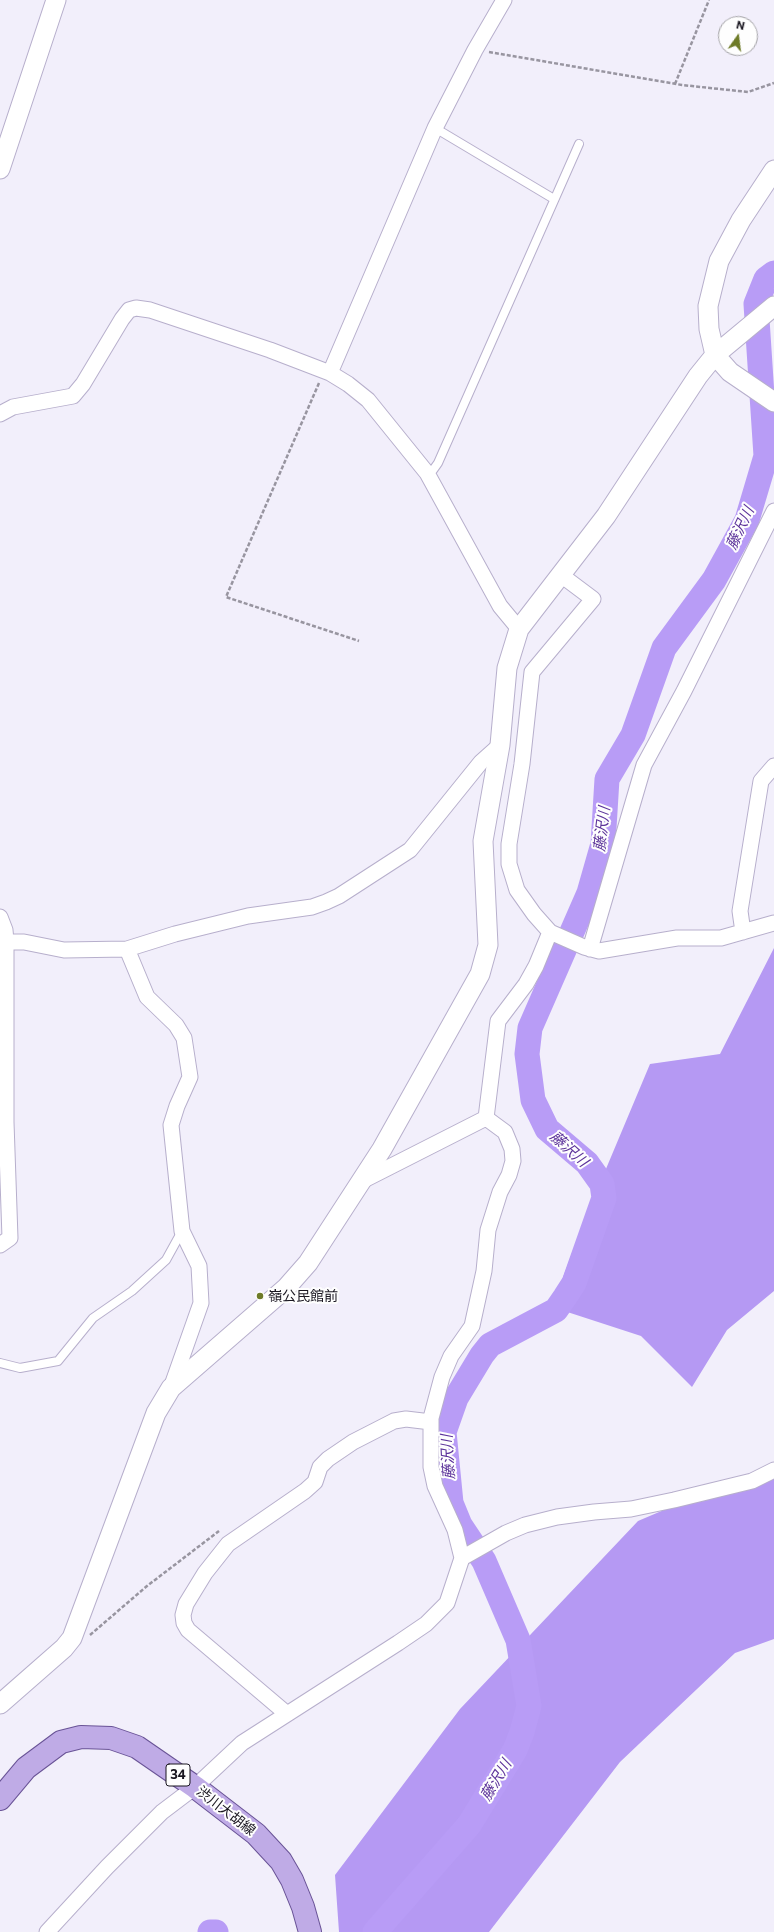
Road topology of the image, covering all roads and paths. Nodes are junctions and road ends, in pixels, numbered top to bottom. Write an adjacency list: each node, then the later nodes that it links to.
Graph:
1 (56, 0): 9 (street)
2 (504, 0): 4 (street)
3 (709, 0): 6 (path)
4 (475, 50): 6 (path); 7 (street)
5 (774, 83): 6 (path)
6 (675, 84)
7 (435, 128): 11 (lane); 14 (street)
8 (580, 144): 11 (lane)
9 (0, 169)
10 (774, 170): 13 (street)
11 (554, 199): 17 (lane)
12 (774, 306): 13 (street)
13 (715, 355): 15 (street); 19 (street)
14 (327, 372): 16 (street); 17 (street); 21 (path)
15 (774, 402)
16 (0, 414)
17 (428, 473): 20 (street)
18 (774, 511): 29 (street)
19 (561, 575): 20 (street); 27 (street)
20 (519, 629): 22 (street)
21 (359, 640)
22 (500, 746): 30 (street); 32 (street)
23 (774, 766): 26 (street)
24 (0, 917): 28 (street)
25 (774, 923): 26 (street)
26 (743, 932): 29 (street)
27 (552, 934): 29 (street); 31 (street)
28 (3, 942): 30 (street); 34 (street)
29 (587, 948)
30 (127, 949): 33 (street)
31 (486, 1118): 32 (street); 37 (street)
32 (360, 1182): 36 (street)
33 (182, 1231): 35 (lane); 36 (street)
34 (0, 1245)
35 (0, 1363)
36 (170, 1388): 41 (street)
37 (431, 1422): 40 (street); 43 (street)
38 (774, 1470): 40 (street)
39 (223, 1528): 41 (path)
40 (462, 1558): 43 (street)
41 (72, 1638): 42 (street)
42 (0, 1704)
43 (287, 1714): 44 (street)
44 (195, 1787): 45 (main road, 渋川大胡線 / 34); 46 (street); 47 (main road, 渋川大胡線 / 34)
45 (0, 1799)
46 (47, 1932)
47 (310, 1932)

